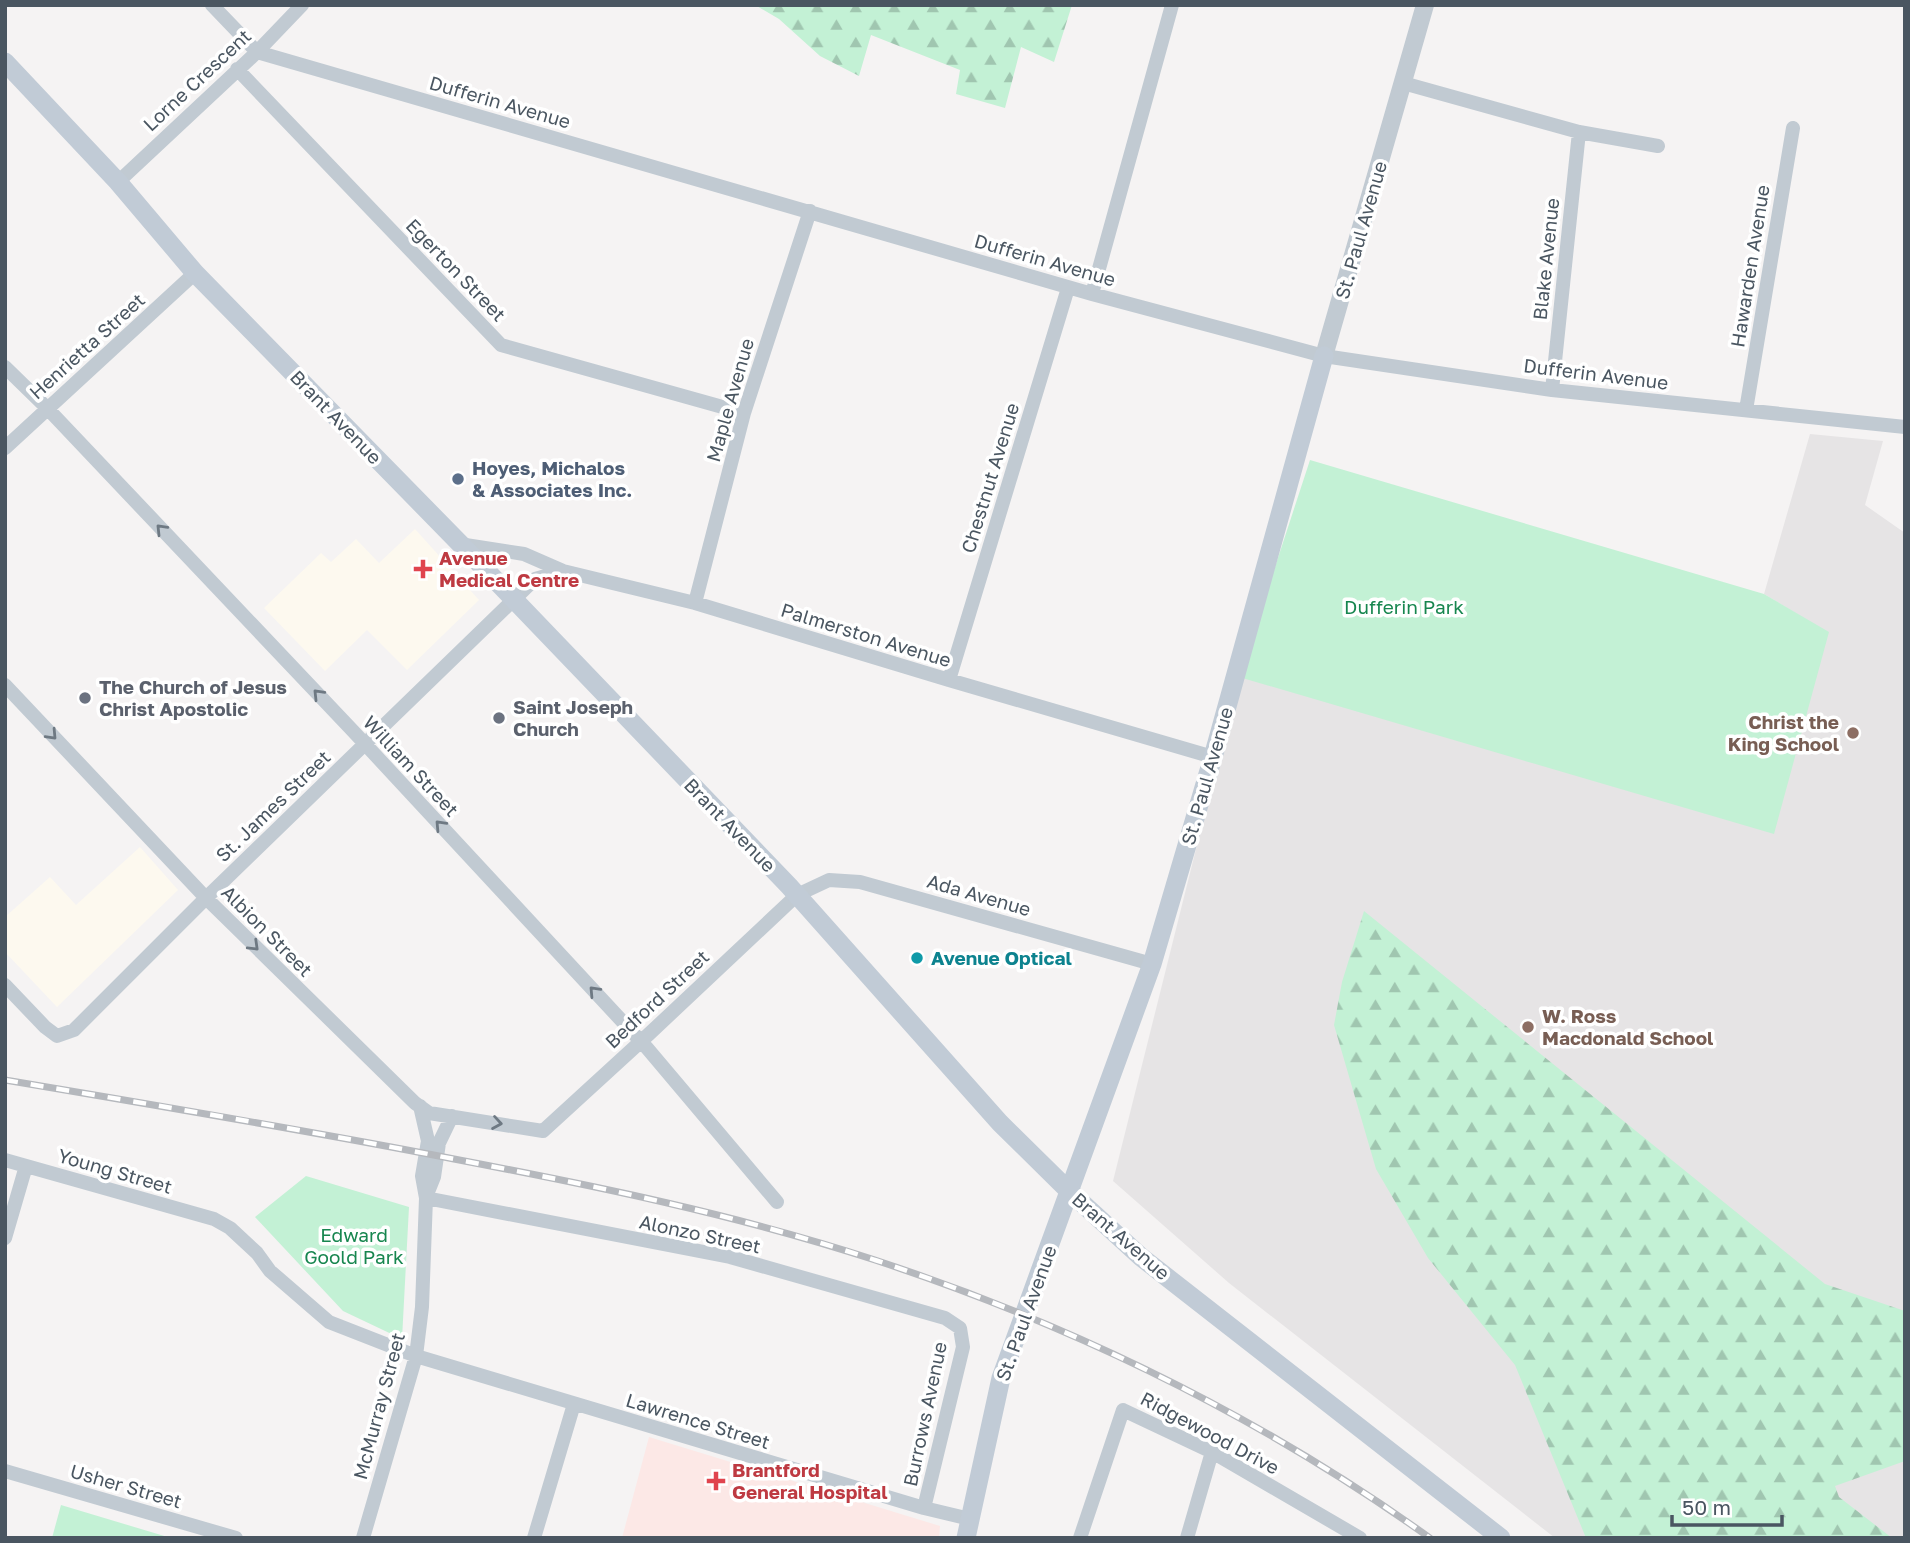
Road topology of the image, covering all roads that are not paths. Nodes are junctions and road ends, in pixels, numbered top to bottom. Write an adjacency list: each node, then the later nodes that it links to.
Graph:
1 (212, 5): 5 (street)
2 (302, 5): 5 (street, Lorne Crescent)
3 (1172, 5): 16 (street)
4 (1425, 5): 8 (street, St. Paul Avenue)
5 (257, 52): 7 (street, Lorne Crescent); 13 (street, Dufferin Avenue)
6 (5, 62): 12 (main road, Brant Avenue)
7 (237, 69): 12 (street, Lorne Crescent); 22 (street, Egerton Street)
8 (1403, 83): 10 (street); 17 (street, St. Paul Avenue)
9 (1793, 128): 21 (street, Hawarden Avenue)
10 (1579, 132): 11 (street); 19 (street, Blake Avenue)
11 (1658, 146)
12 (118, 182): 14 (main road, Brant Avenue)
13 (810, 211): 15 (street, Dufferin Avenue); 22 (street, Maple Avenue)
14 (195, 273): 20 (street, Henrietta Street); 25 (main road, Brant Avenue)
15 (1068, 288): 16 (street, Dufferin Avenue); 29 (street, Chestnut Avenue)
16 (1092, 295): 17 (street, Dufferin Avenue)
17 (1324, 356): 19 (street, Dufferin Avenue); 32 (main road, St. Paul Avenue)
18 (5, 367): 20 (street, William Street)
19 (1552, 390): 21 (street, Dufferin Avenue)
20 (47, 408): 24 (street, Henrietta Street); 31 (street, William Street, one-way to 20)
21 (1746, 410): 23 (street, Dufferin Avenue)
22 (744, 413): 28 (street, Maple Avenue)
23 (1904, 423)
24 (5, 448)
25 (460, 544): 26 (street, Palmerston Avenue); 27 (main road, Brant Avenue)
26 (563, 571): 27 (street); 28 (street, Palmerston Avenue)
27 (514, 600): 31 (street, St. James Street); 33 (main road, Brant Avenue)
28 (695, 603): 29 (street, Palmerston Avenue)
29 (949, 680): 32 (street, Palmerston Avenue)
30 (5, 685): 34 (street, Albion Street, one-way to 34)
31 (364, 743): 34 (street, St. James Street); 37 (street, William Street, one-way to 31)
32 (1213, 757): 35 (main road, St. Paul Avenue)
33 (797, 895): 35 (street, Ada Avenue); 37 (street, Bedford Street); 43 (main road, Brant Avenue)
34 (206, 898): 36 (street, St. James Street); 38 (street, Albion Street, one-way to 38)
35 (1152, 964): 43 (main road, St. Paul Avenue)
36 (5, 985)
37 (644, 1044): 40 (street, Bedford Street); 45 (street, William Street)
38 (420, 1106): 39 (street, Albion Street); 44 (street, McMurray Street)
39 (452, 1116): 40 (street, Albion Street, one-way to 40); 44 (street, McMurray Street)
40 (542, 1131)
41 (5, 1160): 42 (street, Young Street)
42 (26, 1166): 46 (street, Young Street); 47 (street)
43 (1070, 1192): 54 (main road, St. Paul Avenue); 61 (main road, Brant Avenue)
44 (426, 1198): 48 (street, Alonzo Street); 49 (street, McMurray Street)
45 (777, 1202)
46 (214, 1219): 49 (street, Lawrence Street)
47 (5, 1238)
48 (960, 1328): 53 (street, Burrows Avenue)
49 (416, 1356): 50 (street, Lawrence Street); 56 (street, McMurray Street)
50 (574, 1404): 53 (street, Lawrence Street); 57 (street)
51 (1212, 1452): 58 (street, Ridgewood Drive); 59 (street); 60 (street, Ridgewood Drive)
52 (5, 1471): 55 (street, Usher Street)
53 (924, 1508): 54 (street, Lawrence Street)
54 (968, 1528)
55 (236, 1538)
56 (363, 1538)
57 (534, 1538)
58 (1080, 1538)
59 (1187, 1538)
60 (1360, 1538)
61 (1501, 1538)

